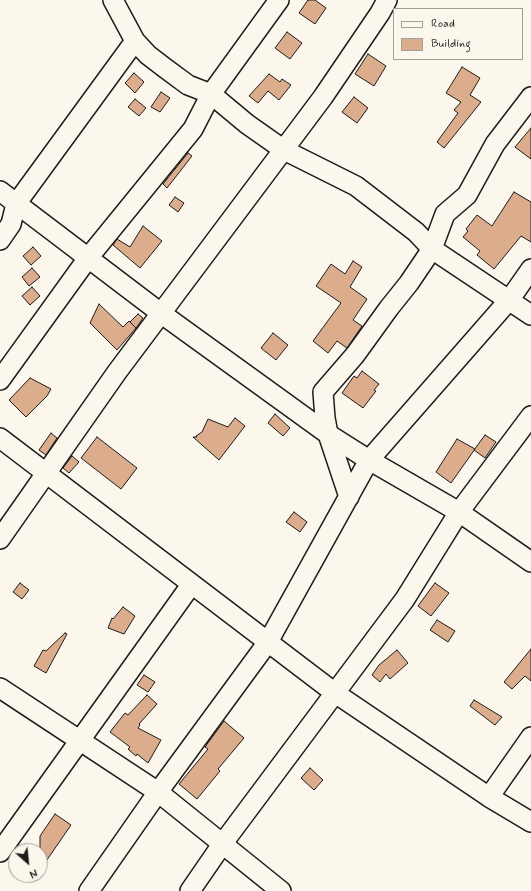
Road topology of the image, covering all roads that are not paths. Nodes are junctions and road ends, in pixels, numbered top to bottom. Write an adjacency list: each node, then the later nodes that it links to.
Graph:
1 (113, 0): 4 (street)
2 (279, 0): 5 (street)
3 (387, 0): 7 (street)
4 (135, 41): 5 (street); 9 (street)
5 (211, 94): 7 (street); 12 (street)
6 (531, 97): 11 (street)
7 (284, 150): 11 (street); 15 (street)
8 (0, 191): 9 (street)
9 (16, 204): 10 (street); 12 (street)
10 (0, 240)
11 (432, 249): 14 (street); 19 (street)
12 (88, 258): 15 (street); 17 (street)
13 (531, 269): 14 (street)
14 (510, 299): 16 (street); 21 (street)
15 (162, 314): 19 (street); 22 (street)
16 (531, 315)
17 (0, 380)
18 (531, 416): 24 (street)
19 (328, 434): 21 (street); 23 (street)
20 (0, 438): 22 (street)
21 (369, 460): 23 (street); 24 (street)
22 (46, 473): 25 (street); 27 (street)
23 (349, 496): 28 (street)
24 (459, 512): 26 (street); 30 (street)
25 (0, 539)
26 (531, 562)
27 (191, 585): 28 (street); 32 (street)
28 (268, 642): 30 (street); 33 (street)
29 (0, 688): 32 (street)
30 (335, 693): 34 (street); 36 (street)
31 (531, 737): 34 (street)
32 (80, 740): 33 (street); 37 (street)
33 (158, 792): 36 (street); 38 (street)
34 (489, 797): 35 (street)
35 (531, 822)
36 (223, 844): 39 (street); 40 (street)
37 (0, 852)
38 (89, 891)
39 (190, 891)
40 (281, 891)

